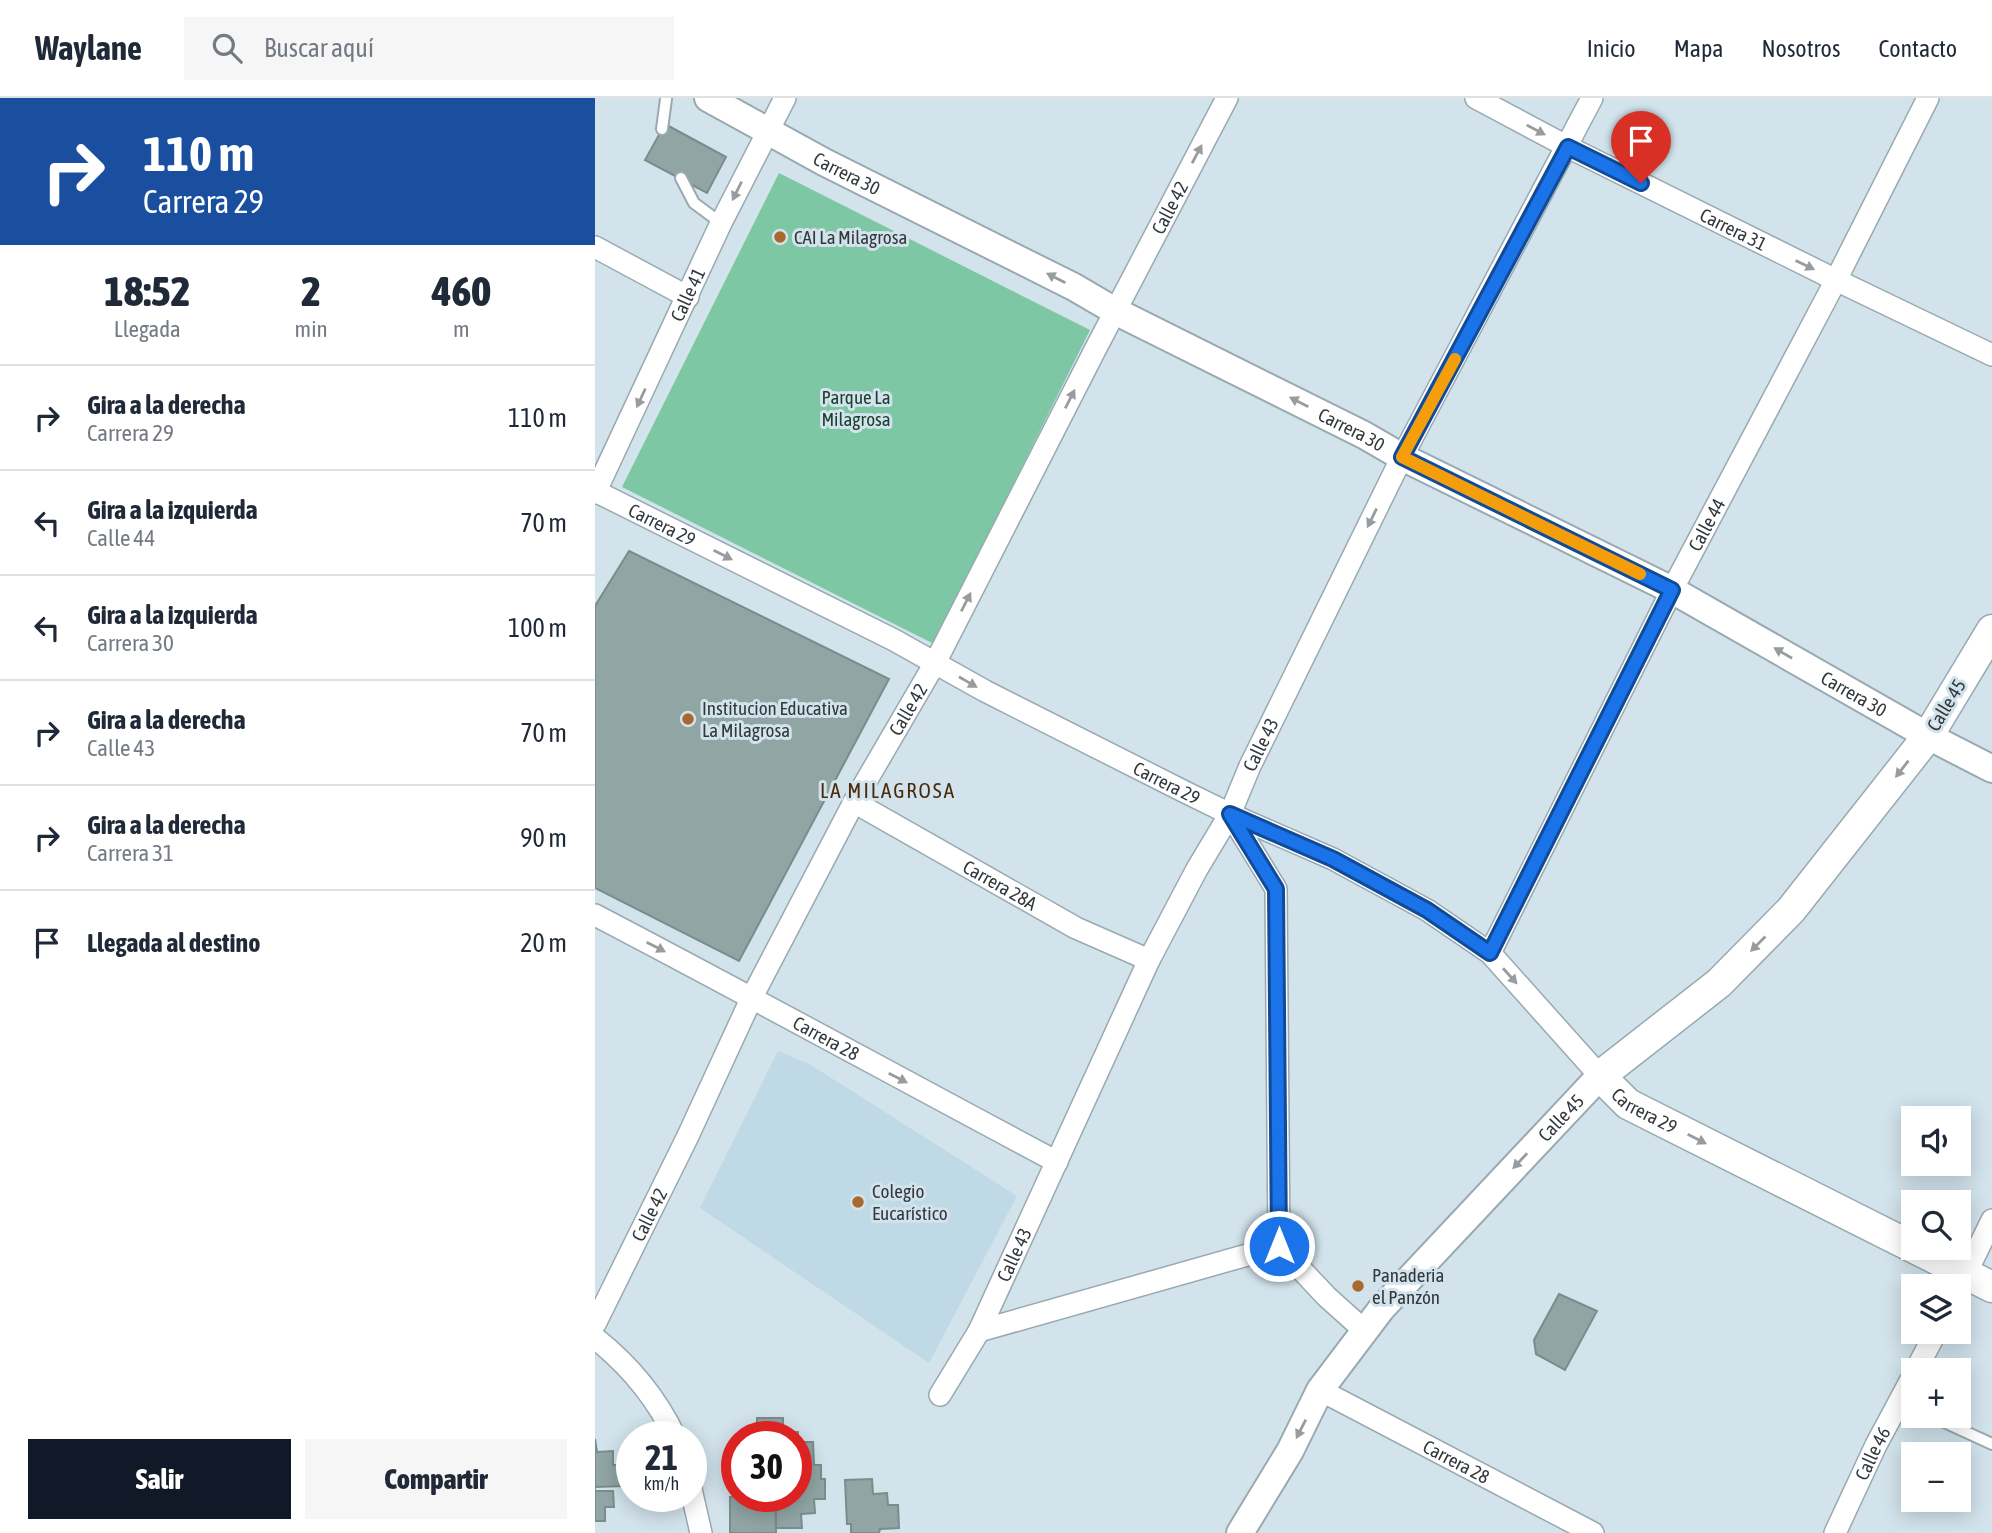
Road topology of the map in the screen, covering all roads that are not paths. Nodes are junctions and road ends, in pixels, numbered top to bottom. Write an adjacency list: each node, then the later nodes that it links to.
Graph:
1 (708, 98): 9 (street, Carrera 30)
2 (785, 98): 9 (street, Calle 41)
3 (1227, 98): 16 (street, Calle 42, one-way to 3)
4 (1476, 98): 10 (street, Carrera 31, one-way to 10)
5 (1592, 98): 10 (street, Calle 43)
6 (1928, 98): 14 (street, Calle 44)
7 (666, 99): 8 (lane)
8 (662, 129)
9 (768, 131): 12 (street, Calle 41, one-way to 12); 16 (street, Carrera 30, one-way to 9)
10 (1568, 147): 14 (street, Carrera 31, one-way to 14); 18 (street, Calle 43)
11 (681, 178): 12 (lane)
12 (721, 223): 15 (street, Calle 41)
13 (595, 247): 15 (street)
14 (1836, 280): 17 (street, Carrera 31); 20 (street, Calle 44)
15 (688, 297): 19 (street, Calle 41, one-way to 19)
16 (1115, 311): 18 (street, Carrera 30, one-way to 16); 22 (street, Calle 42, one-way to 16)
17 (1992, 355)
18 (1402, 457): 20 (street, Carrera 30); 26 (street, Calle 43, one-way to 26)
19 (595, 492): 22 (street, Carrera 29, one-way to 22)
20 (1672, 590): 23 (street, Carrera 30, one-way to 20); 28 (street, Calle 44)
21 (1992, 629): 23 (main road, Calle 45)
22 (935, 663): 25 (street, Calle 42); 26 (street, Carrera 29, one-way to 26)
23 (1928, 736): 24 (street, Carrera 30); 31 (main road, Calle 45, one-way to 31)
24 (1992, 769)
25 (854, 802): 29 (street, Carrera 28A); 30 (street, Calle 42)
26 (1230, 814): 28 (street, Carrera 29); 29 (street, Calle 43); 34 (street)
27 (595, 915): 30 (street, Carrera 28, one-way to 30)
28 (1490, 953): 31 (street, Carrera 29, one-way to 31)
29 (1149, 960): 32 (street, Calle 43)
30 (752, 997): 32 (street, Carrera 28, one-way to 32); 36 (street, Calle 42)
31 (1600, 1076): 35 (main road, Carrera 29, one-way to 35); 38 (street, Calle 45, one-way to 38)
32 (1057, 1162): 37 (street, Calle 43)
33 (1992, 1220): 35 (street)
34 (1279, 1246): 37 (street); 38 (street)
35 (1972, 1284)
36 (595, 1324)
37 (979, 1331): 41 (street, Calle 43)
38 (1365, 1331): 40 (street, Calle 45)
39 (595, 1338): 43 (street)
40 (1320, 1390): 48 (street, Calle 45, one-way to 48); 49 (street, Carrera 28)
41 (940, 1395)
42 (1901, 1413): 50 (street, Calle 46)
43 (668, 1421)
44 (1957, 1428): 45 (lane)
45 (1992, 1444)
46 (696, 1512): 47 (street)
47 (701, 1533)
48 (1240, 1533)
49 (1593, 1533)
50 (1835, 1533)

